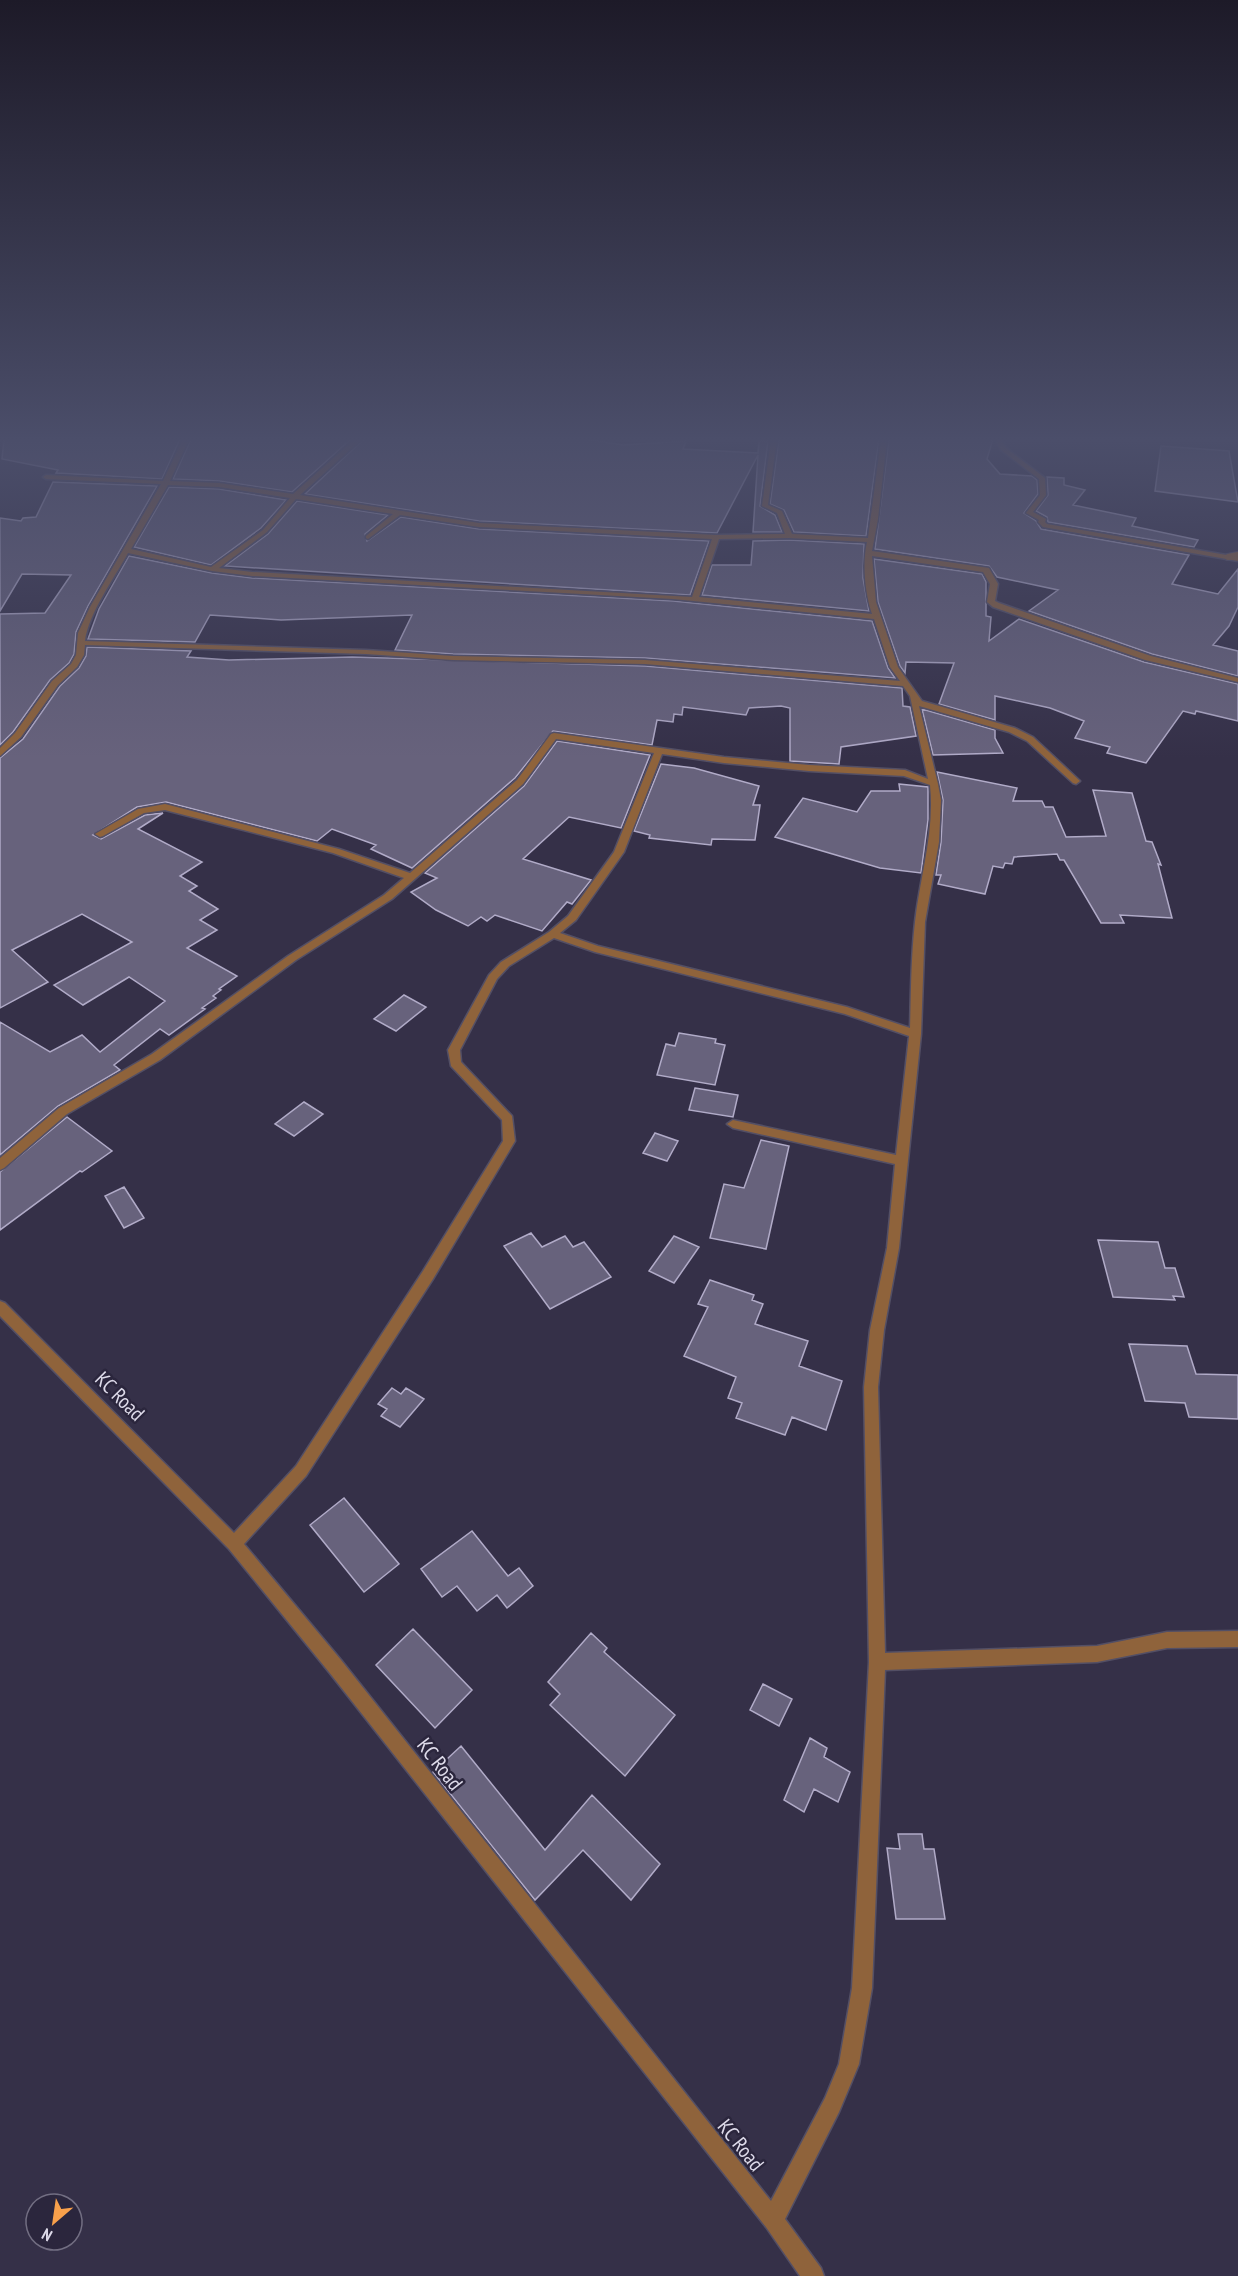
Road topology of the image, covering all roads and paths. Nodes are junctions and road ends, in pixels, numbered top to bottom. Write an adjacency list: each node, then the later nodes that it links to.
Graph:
1 (131, 545): 6 (street)
2 (245, 545): 9 (street)
3 (713, 545): 10 (street)
4 (870, 545): 7 (street)
5 (1159, 545): 8 (street)
6 (128, 551): 9 (street); 12 (street)
7 (868, 553): 11 (street); 13 (street)
8 (1238, 557)
9 (212, 569): 10 (street)
10 (695, 598): 11 (street)
11 (877, 617): 14 (street)
12 (82, 643): 14 (street); 17 (street)
13 (1238, 680)
14 (904, 684): 15 (street)
15 (913, 697): 18 (street); 19 (street)
16 (659, 750): 19 (street); 21 (street); 22 (street)
17 (0, 753)
18 (1076, 781)
19 (934, 784): 23 (street)
20 (100, 834): 21 (street)
21 (409, 876): 26 (street)
22 (554, 934): 23 (street); 28 (street)
23 (915, 1034): 25 (street)
24 (733, 1124): 25 (street)
25 (901, 1161): 30 (street)
26 (0, 1165)
27 (0, 1307): 28 (street, KC Road)
28 (234, 1544): 31 (street, KC Road)
29 (1238, 1639): 30 (street)
30 (877, 1662): 31 (street)
31 (773, 2220): 32 (street, KC Road)
32 (813, 2276)

